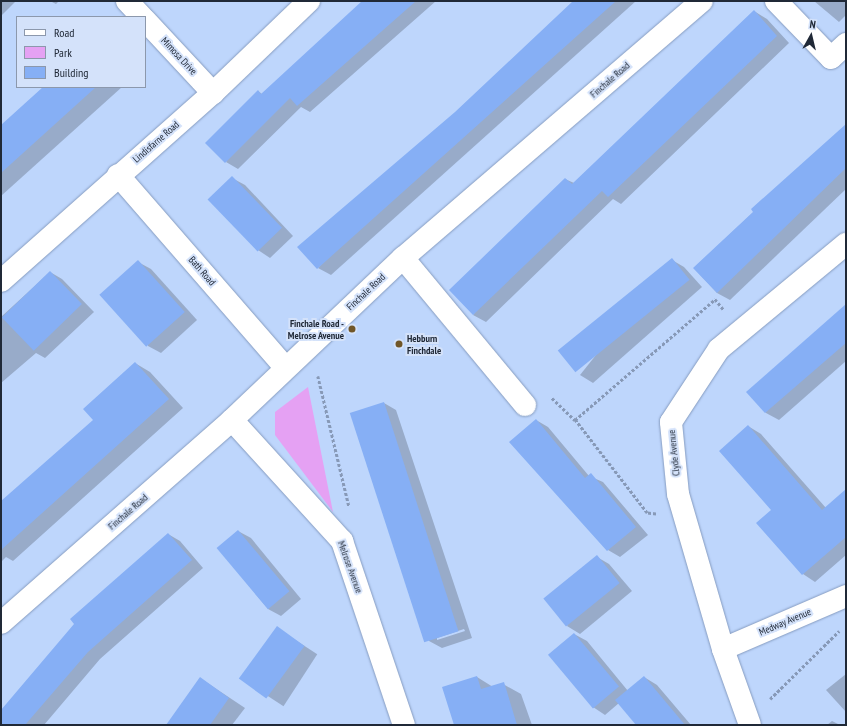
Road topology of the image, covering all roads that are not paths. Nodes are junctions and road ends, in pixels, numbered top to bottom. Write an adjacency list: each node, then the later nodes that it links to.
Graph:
1 (127, 1): 5 (street)
2 (309, 1): 8 (street, Lindisfarne Road)
3 (702, 1): 11 (street, Finchale Road)
4 (776, 1): 7 (street)
5 (141, 16)
6 (146, 21): 8 (street, Mimosa Drive)
7 (846, 44)
8 (213, 93): 9 (street, Lindisfarne Road)
9 (118, 175): 12 (street, Lindisfarne Road); 13 (street, Bath Road)
10 (846, 244): 18 (street, Clyde Avenue)
11 (403, 258): 13 (street, Finchale Road); 14 (street)
12 (1, 281)
13 (285, 367): 15 (street, Finchale Road)
14 (525, 405)
15 (232, 420): 17 (street, Finchale Road); 20 (street, Melrose Avenue)
16 (846, 596): 18 (street, Medway Avenue)
17 (1, 623)
18 (723, 649): 19 (street, Clyde Avenue)
19 (750, 722)
20 (399, 724)

